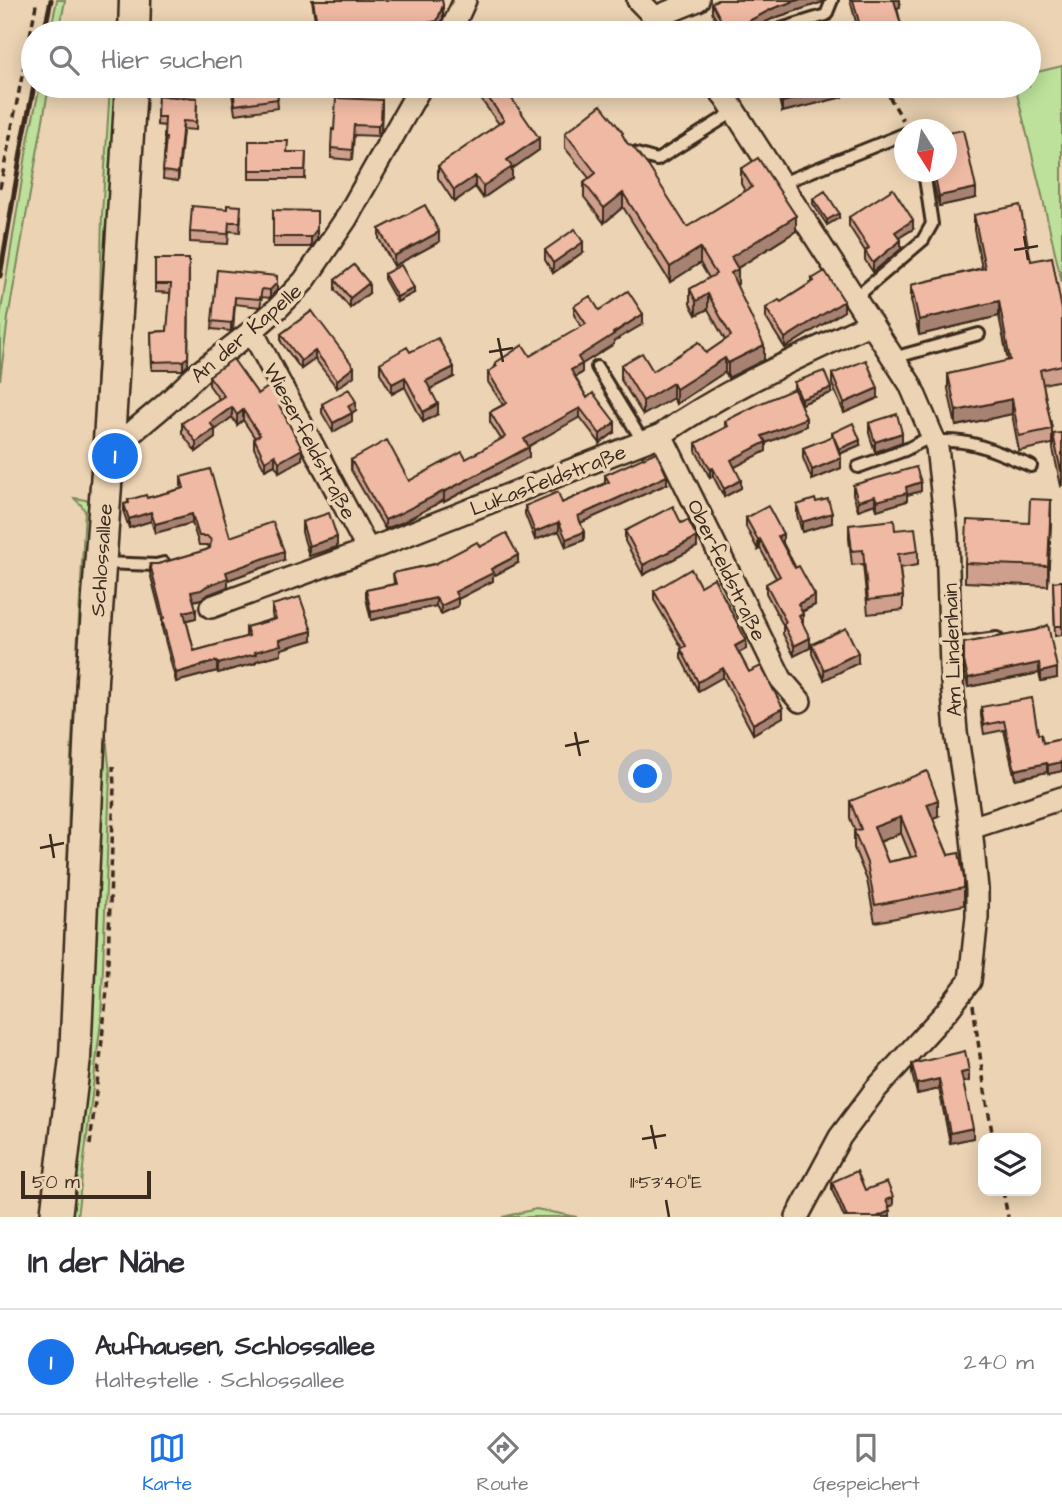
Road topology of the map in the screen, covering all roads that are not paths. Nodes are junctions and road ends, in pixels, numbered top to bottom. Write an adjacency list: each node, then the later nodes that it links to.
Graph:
1 (135, 0): 7 (main road)
2 (465, 0): 8 (street)
3 (638, 0): 6 (street)
4 (698, 0): 6 (street)
5 (832, 0): 10 (lane)
6 (656, 17): 9 (street)
7 (134, 21)
8 (455, 21)
9 (660, 21)
10 (805, 21)
11 (130, 98): 27 (main road, Schlossallee)
12 (414, 98): 21 (street, An der Kapelle)
13 (725, 98): 14 (street, Am Lindenhain)
14 (735, 111): 16 (lane); 18 (street, Am Lindenhain)
15 (894, 133): 18 (lane)
16 (633, 153)
17 (926, 182): 19 (lane)
18 (782, 183): 19 (street, Am Lindenhain)
19 (855, 298): 20 (street, Am Lindenhain)
20 (871, 323): 23 (street, Am Lindenhain); 25 (street, Lukasfeldstraße)
21 (252, 331): 27 (street, An der Kapelle); 30 (street, Wieserfeldstraße)
22 (979, 334): 23 (lane)
23 (893, 358): 26 (street, Am Lindenhain)
24 (597, 367): 25 (lane)
25 (652, 439): 30 (street, Lukasfeldstraße); 36 (street, Oberfeldstraße)
26 (933, 439): 28 (lane); 29 (lane); 35 (street, Am Lindenhain)
27 (109, 449): 32 (main road, Schlossallee)
28 (1031, 466)
29 (858, 467)
30 (368, 550): 33 (street, Lukasfeldstraße)
31 (180, 559): 32 (lane)
32 (100, 563): 39 (main road, Schlossallee)
33 (211, 607)
34 (1011, 635): 35 (lane)
35 (951, 645): 38 (street, Am Lindenhain)
36 (800, 701)
37 (1062, 798): 38 (street)
38 (971, 828): 40 (street, Am Lindenhain)
39 (55, 1217)
40 (797, 1217)

